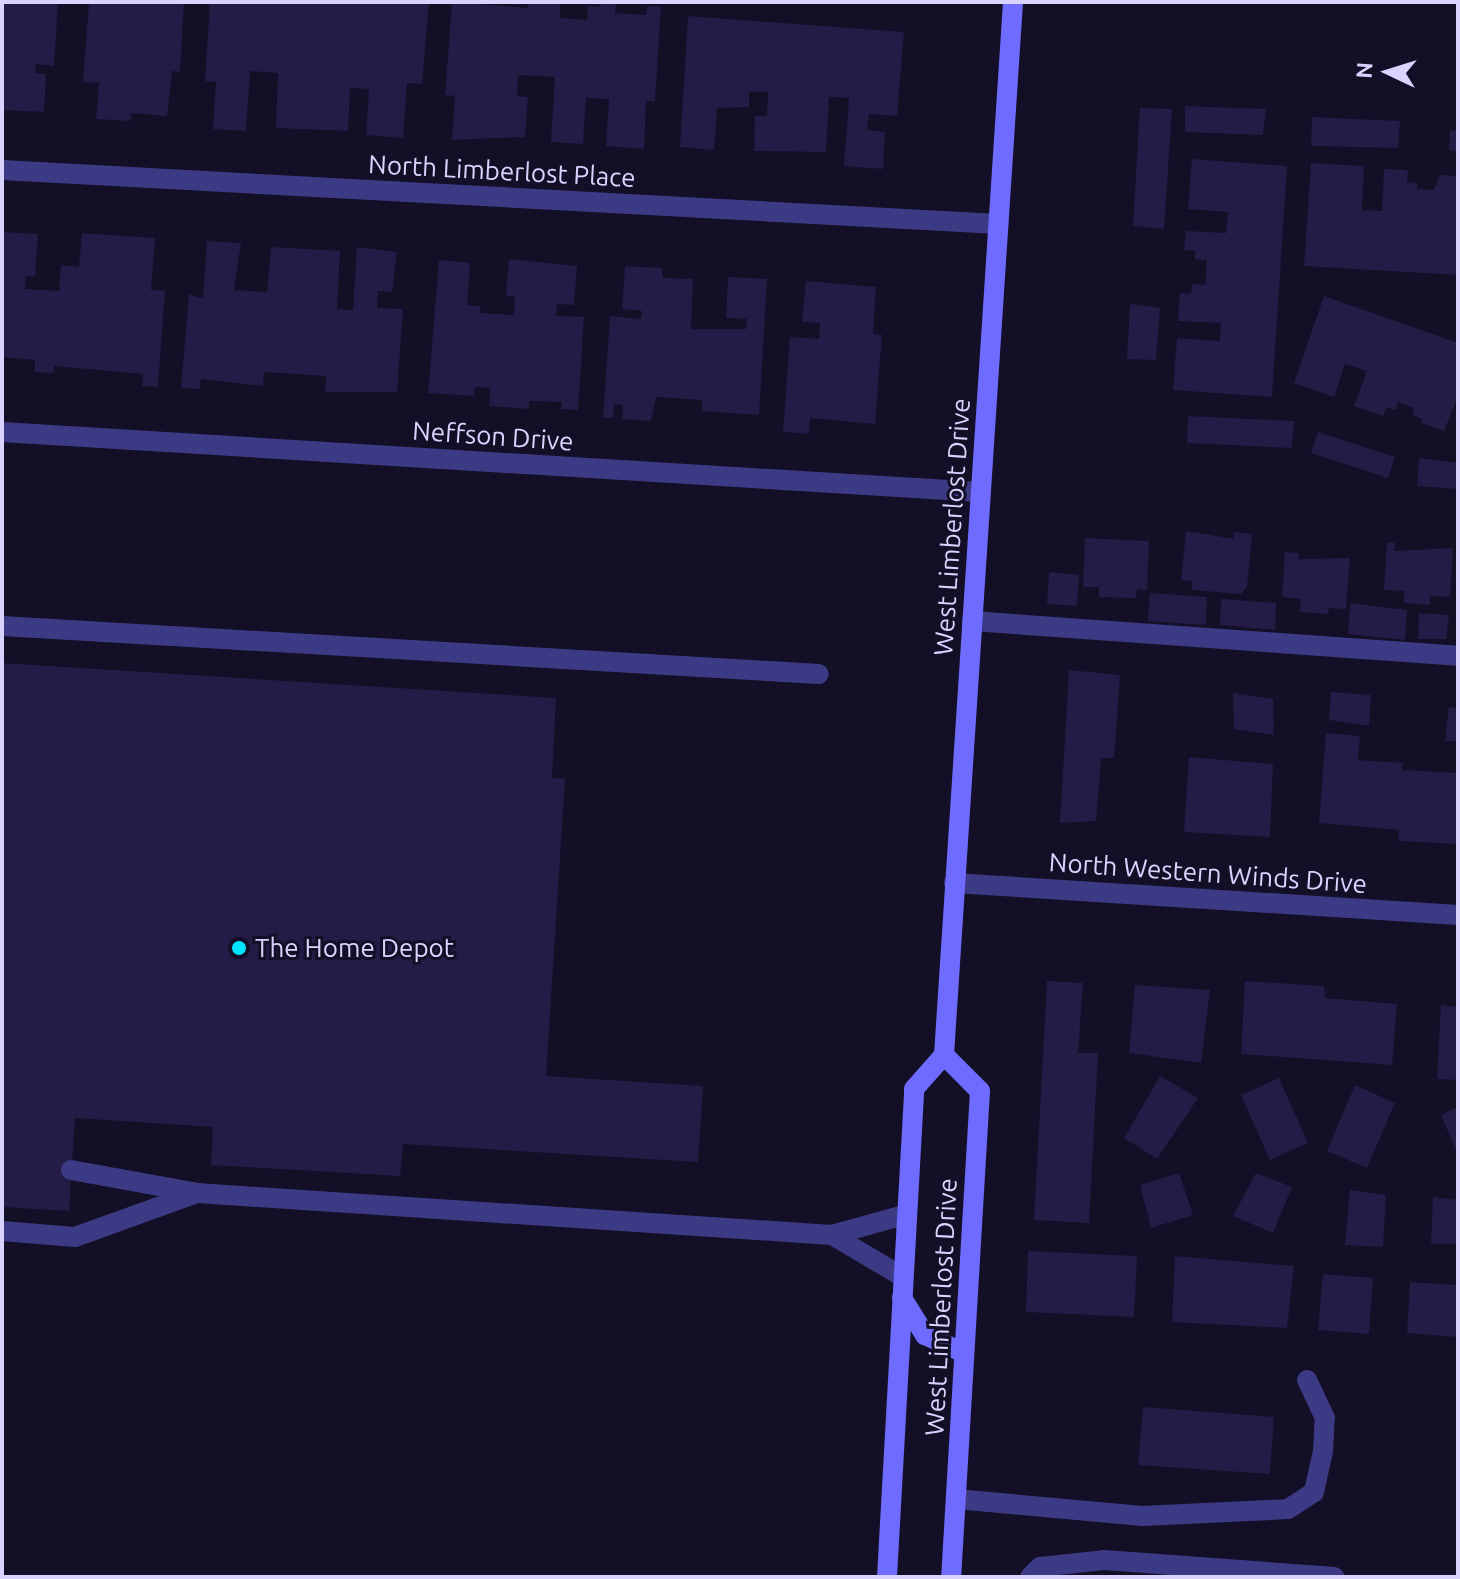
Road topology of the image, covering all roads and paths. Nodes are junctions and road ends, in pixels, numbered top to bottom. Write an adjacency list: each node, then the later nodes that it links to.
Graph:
1 (1013, 2): 3 (street, West Limberlost Drive)
2 (2, 170): 3 (street, North Limberlost Place)
3 (999, 224): 5 (street, West Limberlost Drive)
4 (2, 432): 5 (street, Neffson Drive)
5 (980, 492): 6 (street, West Limberlost Drive)
6 (972, 621): 8 (street); 10 (street, West Limberlost Drive)
7 (2, 626): 9 (street)
8 (1458, 656)
9 (819, 674)
10 (954, 883): 11 (street, North Western Winds Drive); 12 (street, West Limberlost Drive)
11 (1458, 915)
12 (944, 1055): 15 (street, West Limberlost Drive); 19 (street, West Limberlost Drive)
13 (71, 1170): 14 (street)
14 (197, 1193): 16 (street); 17 (street)
15 (907, 1214): 17 (street); 18 (street, West Limberlost Drive)
16 (2, 1231)
17 (832, 1235): 18 (street)
18 (903, 1288): 19 (street); 22 (street, West Limberlost Drive)
19 (964, 1353): 21 (street, West Limberlost Drive)
20 (1307, 1380): 21 (street)
21 (956, 1499): 23 (street, West Limberlost Drive)
22 (887, 1577)
23 (951, 1577)
24 (1030, 1577): 25 (street)
25 (1334, 1577)

